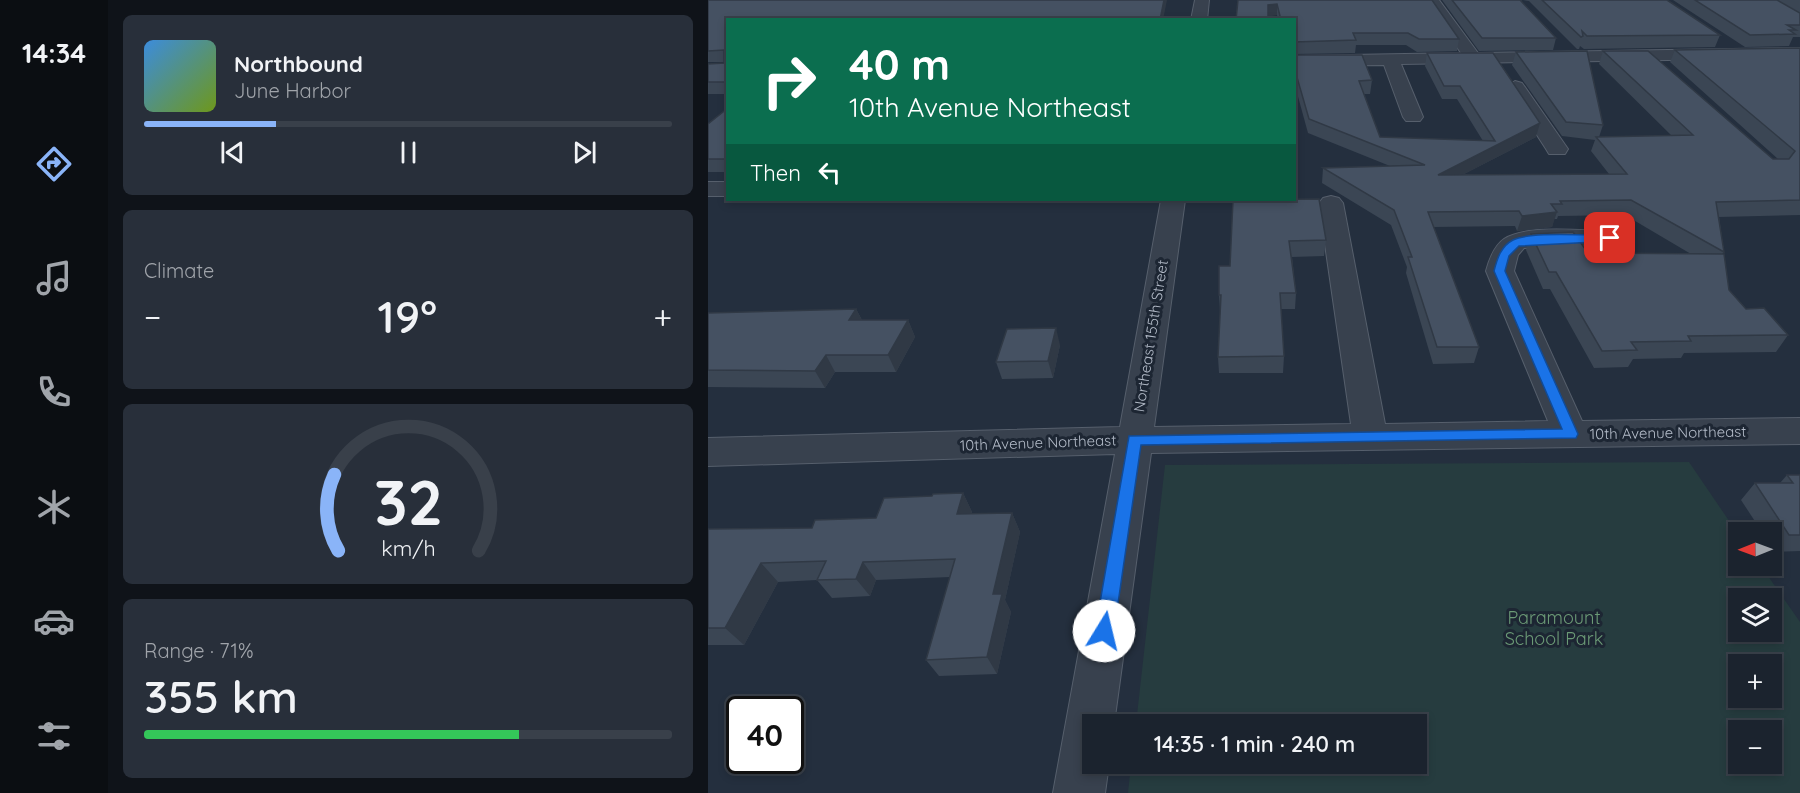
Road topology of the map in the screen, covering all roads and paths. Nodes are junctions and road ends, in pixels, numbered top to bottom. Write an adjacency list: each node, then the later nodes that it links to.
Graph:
1 (1202, 0): 3 (street)
2 (1432, 0): 10 (street)
3 (1199, 18)
4 (1556, 40): 9 (street)
5 (1721, 41): 7 (street)
6 (1800, 53): 7 (street)
7 (1740, 54): 8 (street)
8 (1650, 56): 9 (street); 14 (street)
9 (1572, 57): 11 (street)
10 (1473, 58): 11 (street); 12 (street)
11 (1496, 58): 16 (street)
12 (1391, 60): 13 (street); 15 (street)
13 (1296, 61)
14 (1666, 71)
15 (1413, 117)
16 (1557, 149)
17 (708, 189): 18 (street)
18 (726, 189)
19 (1173, 201): 25 (street, Northeast 155th Street)
20 (1331, 203): 24 (street)
21 (1610, 238): 23 (street)
22 (1800, 431): 23 (street, 10th Avenue Northeast)
23 (1571, 434): 24 (street, 10th Avenue Northeast)
24 (1370, 437): 25 (street, 10th Avenue Northeast)
25 (1134, 440): 26 (street, 10th Avenue Northeast); 27 (street, Northeast 155th Street)
26 (708, 452)
27 (1079, 793)

